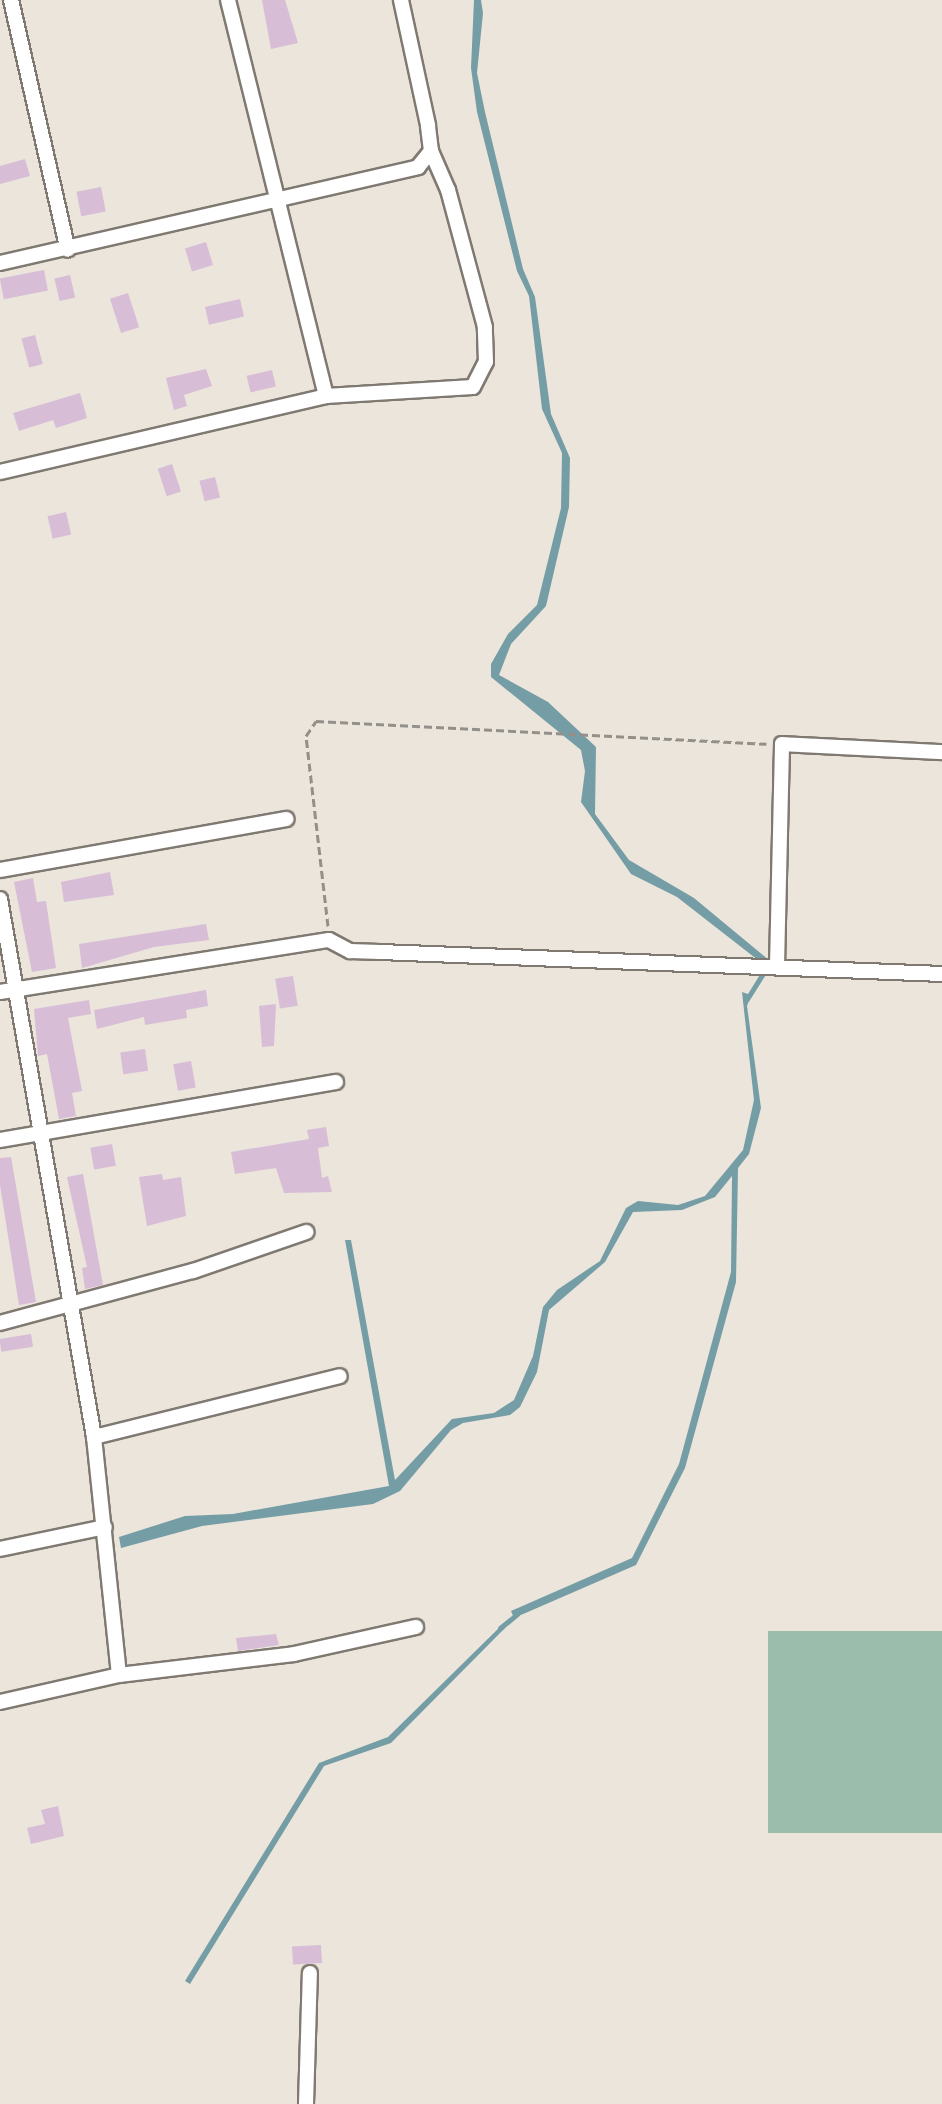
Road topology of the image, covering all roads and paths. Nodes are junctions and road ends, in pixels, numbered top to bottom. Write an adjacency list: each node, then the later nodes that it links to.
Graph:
1 (11, 0): 6 (street)
2 (228, 0): 5 (street)
3 (401, 0): 4 (street)
4 (431, 151): 5 (street); 8 (street)
5 (275, 202): 6 (street); 8 (street)
6 (68, 250): 7 (street)
7 (0, 263)
8 (326, 396): 9 (street)
9 (0, 472)
10 (782, 744): 11 (street); 15 (path); 16 (street)
11 (942, 752)
12 (286, 819): 13 (street)
13 (0, 870)
14 (0, 899): 18 (street)
15 (329, 940): 16 (street); 18 (street)
16 (771, 966): 17 (street)
17 (942, 974)
18 (20, 989): 19 (street); 21 (street)
19 (0, 992)
20 (336, 1082): 21 (street)
21 (40, 1133): 22 (street); 24 (street)
22 (0, 1140)
23 (306, 1232): 24 (street)
24 (73, 1303): 25 (street); 27 (street)
25 (0, 1323)
26 (340, 1376): 27 (street)
27 (94, 1437): 28 (street)
28 (107, 1539): 29 (street); 31 (street)
29 (0, 1549)
30 (416, 1627): 31 (street)
31 (119, 1675): 32 (street)
32 (0, 1702)
33 (310, 1973): 34 (street)
34 (306, 2104)

